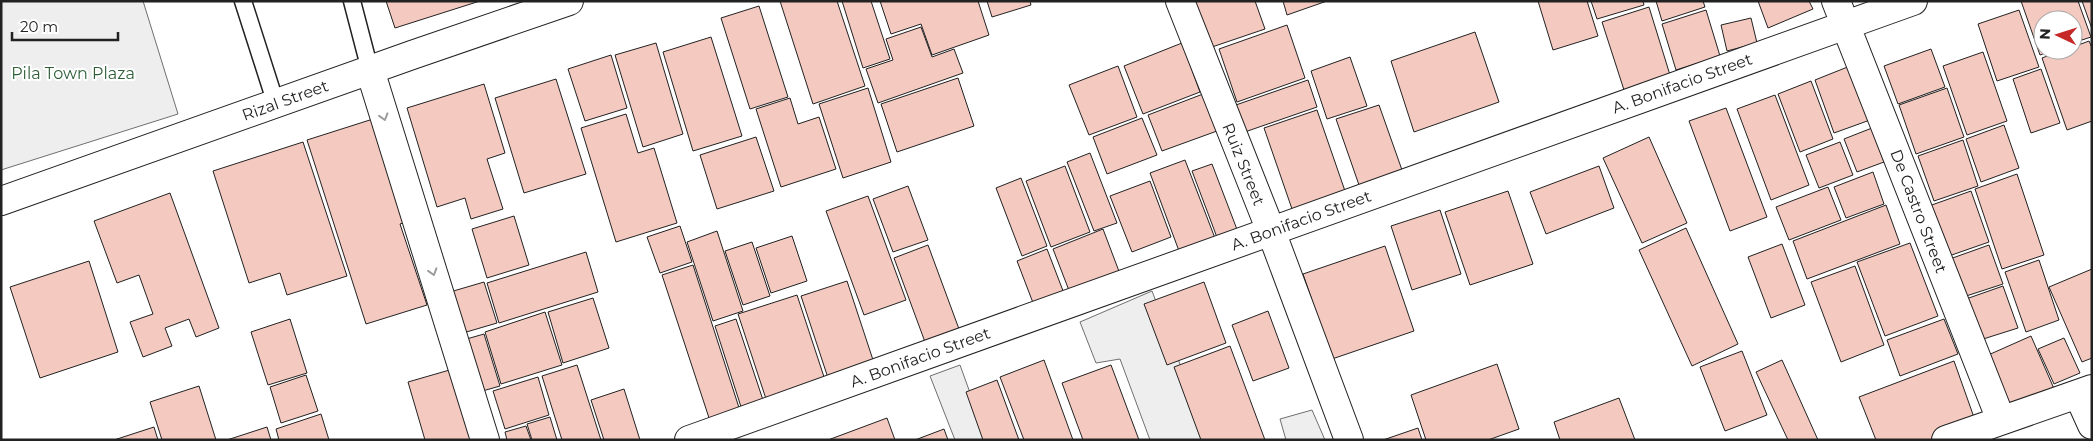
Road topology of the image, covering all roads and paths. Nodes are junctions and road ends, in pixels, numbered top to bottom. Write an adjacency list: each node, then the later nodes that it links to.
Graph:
1 (243, 1): 8 (lane)
2 (352, 1): 7 (lane)
3 (568, 1): 7 (street, Rizal Street)
4 (1180, 1): 10 (street, Ruiz Street)
5 (1913, 1): 6 (street, A. Bonifacio Street)
6 (1841, 13): 10 (street, A. Bonifacio Street); 12 (street, De Castro Street)
7 (370, 70): 8 (street, Rizal Street); 14 (street, one-way to 14)
8 (276, 104): 9 (street, Rizal Street)
9 (1, 201)
10 (1271, 231): 15 (street, A. Bonifacio Street); 16 (street, Ruiz Street)
11 (2085, 391): 12 (street); 13 (street)
12 (2001, 420): 17 (street)
13 (2092, 425)
14 (485, 440)
15 (689, 440)
16 (1349, 440)
17 (1946, 440)

